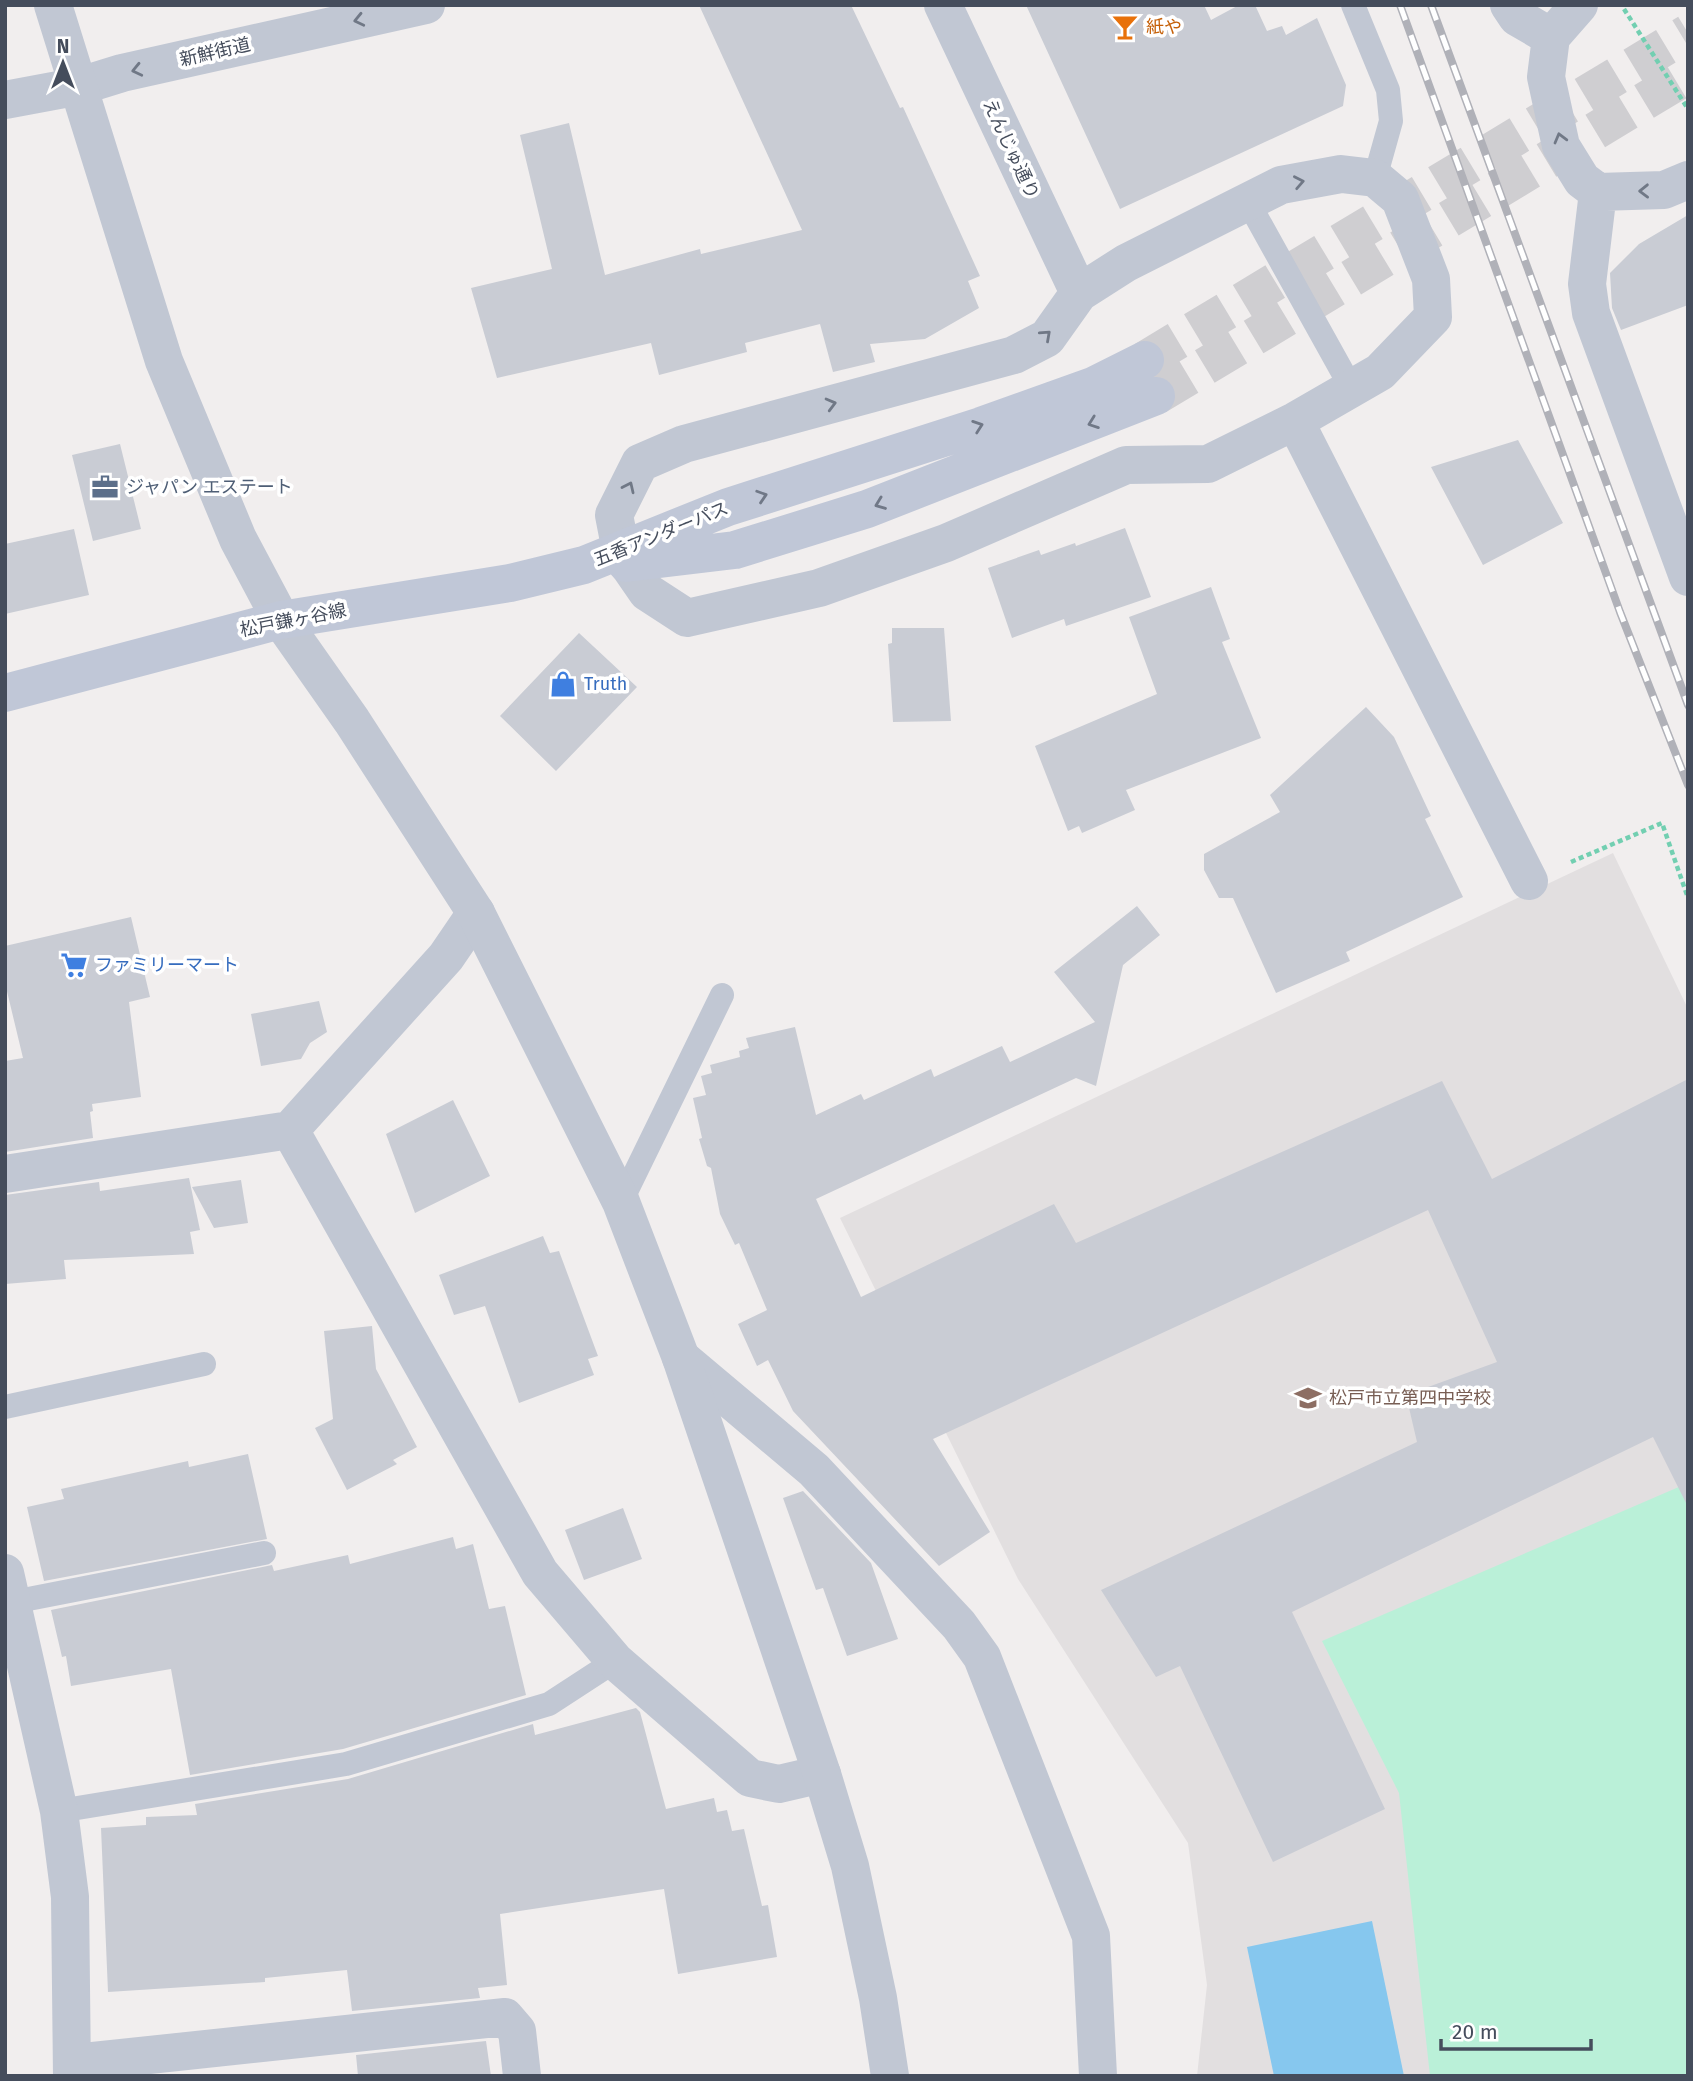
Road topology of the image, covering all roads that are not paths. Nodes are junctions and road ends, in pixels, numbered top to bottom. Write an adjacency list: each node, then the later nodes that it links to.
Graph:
1 (53, 5): 8 (street)
2 (426, 5): 8 (street, 新鮮街道, one-way to 8)
3 (943, 5): 14 (street, えんじゅ通り)
4 (1353, 5): 10 (lane)
5 (1509, 5): 7 (street)
6 (1579, 5): 7 (street)
7 (1550, 37): 12 (street, one-way to 7)
8 (80, 86): 9 (street, 新鮮街道); 22 (street)
9 (5, 100)
10 (1375, 178): 13 (street, one-way to 10); 16 (street)
11 (1688, 180): 12 (street, one-way to 12)
12 (1598, 192): 21 (street)
13 (1248, 202): 14 (street); 16 (lane)
14 (1079, 293): 19 (street, one-way to 14)
15 (1145, 360): 19 (main road, 五香アンダーパス, one-way to 15)
16 (1352, 389): 18 (street)
17 (1156, 397): 19 (main road, 五香アンダーパス, one-way to 19)
18 (1295, 421): 19 (street); 24 (street)
19 (624, 557): 20 (main road, 五香アンダーパス)
20 (584, 565): 22 (main road, 松戸鎌ヶ谷線)
21 (1688, 577)
22 (281, 620): 23 (main road, 松戸鎌ヶ谷線); 25 (street)
23 (5, 693)
24 (1529, 881)
25 (476, 913): 27 (street); 29 (street)
26 (722, 995): 29 (lane)
27 (290, 1130): 28 (street); 35 (street)
28 (5, 1174)
29 (621, 1202): 30 (street)
30 (681, 1358): 36 (street); 41 (street)
31 (204, 1364): 32 (lane)
32 (5, 1407)
33 (264, 1553): 34 (lane)
34 (9, 1588): 37 (street)
35 (615, 1661): 36 (street); 37 (lane)
36 (822, 1774): 40 (street)
37 (59, 1811): 38 (street)
38 (73, 2076): 39 (street)
39 (522, 2076)
40 (890, 2076)
41 (1098, 2076)

